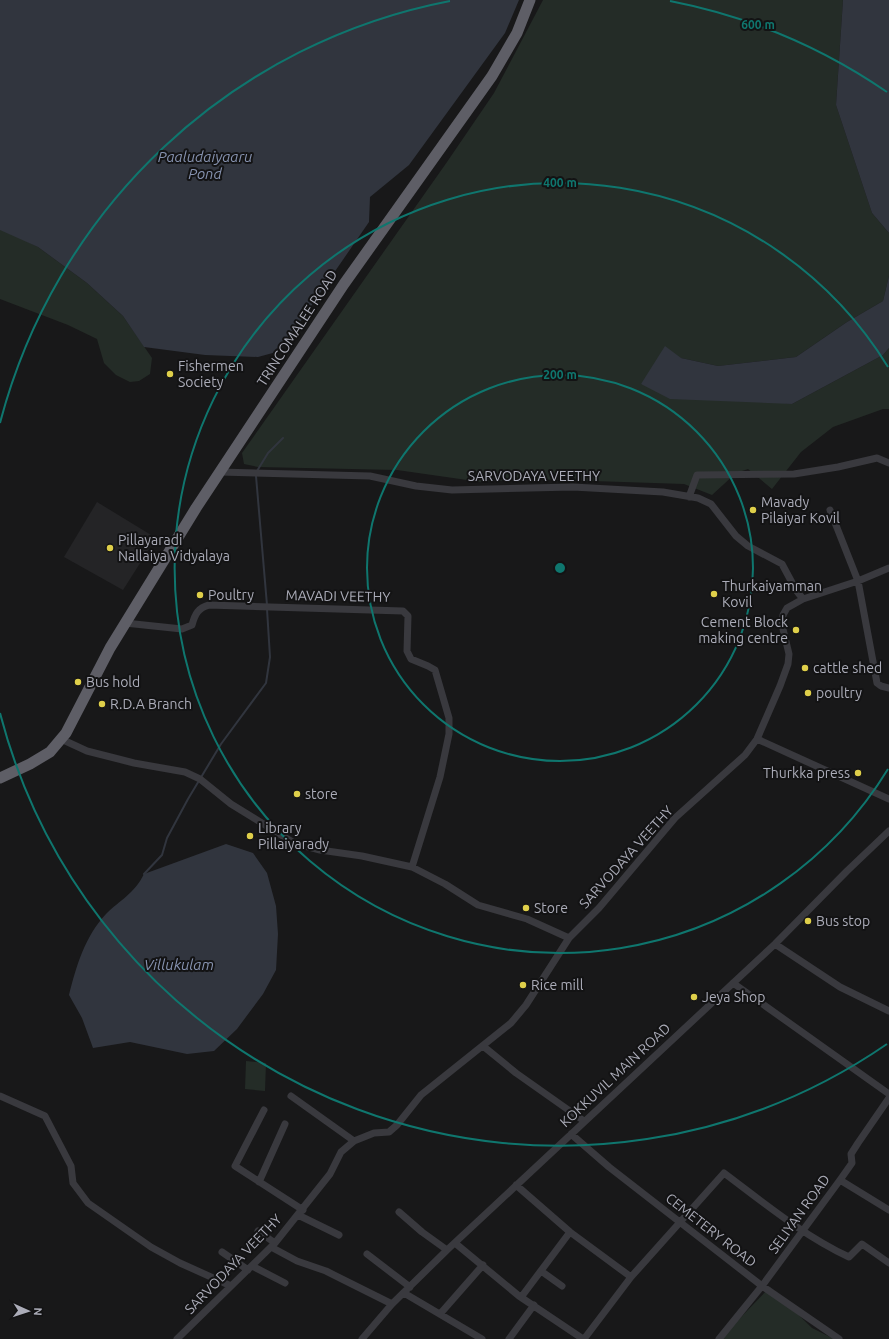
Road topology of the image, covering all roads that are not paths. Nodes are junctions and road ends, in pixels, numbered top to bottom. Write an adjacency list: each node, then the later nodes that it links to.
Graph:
1 (530, 0): 3 (highway, TRINCOMALEE ROAD)
2 (889, 463): 4 (street)
3 (220, 472): 4 (street, SARVODAYA VEETHY); 9 (highway, TRINCOMALEE ROAD)
4 (689, 497): 8 (street, SARVODAYA VEETHY)
5 (830, 510): 7 (street)
6 (889, 568): 7 (street, SARVODAYA VEETHY)
7 (858, 581): 8 (street, SARVODAYA VEETHY); 10 (street)
8 (803, 599): 12 (street, SARVODAYA VEETHY)
9 (124, 624): 11 (highway, TRINCOMALEE ROAD); 16 (street, MAVADI VEETHY)
10 (889, 688)
11 (61, 739): 13 (highway, TRINCOMALEE ROAD); 16 (street)
12 (757, 739): 14 (street); 17 (street, SARVODAYA VEETHY)
13 (0, 778)
14 (889, 799)
15 (889, 831): 18 (street, KOKKUVIL MAIN ROAD)
16 (412, 867): 17 (street)
17 (569, 938): 21 (street, SARVODAYA VEETHY)
18 (775, 944): 19 (street, KOKKUVIL MAIN ROAD); 20 (street)
19 (733, 983): 22 (street); 27 (street, KOKKUVIL MAIN ROAD)
20 (889, 1011)
21 (483, 1046): 27 (street); 30 (street, SARVODAYA VEETHY)
22 (889, 1094)
23 (0, 1096): 53 (street)
24 (291, 1096): 30 (street)
25 (889, 1098): 31 (street, SELIYAN ROAD)
26 (264, 1110): 32 (street)
27 (584, 1121): 29 (street, KOKKUVIL MAIN ROAD)
28 (285, 1124): 32 (street)
29 (571, 1134): 33 (street, KOKKUVIL MAIN ROAD); 37 (street, CEMETERY ROAD)
30 (354, 1141): 35 (street, SARVODAYA VEETHY)
31 (840, 1180): 34 (street); 38 (street, SELIYAN ROAD)
32 (259, 1182): 35 (street)
33 (516, 1185): 40 (street); 42 (street, KOKKUVIL MAIN ROAD)
34 (889, 1210)
35 (300, 1212): 41 (street); 43 (street, SARVODAYA VEETHY)
36 (399, 1212): 44 (street)
37 (679, 1222): 38 (street); 51 (street); 55 (street, CEMETERY ROAD)
38 (804, 1230): 47 (street); 55 (street, SELIYAN ROAD)
39 (258, 1231): 43 (street)
40 (570, 1232): 50 (street); 51 (street)
41 (339, 1234)
42 (455, 1243): 44 (street, KOKKUVIL MAIN ROAD); 48 (street)
43 (273, 1245): 49 (street, SARVODAYA VEETHY); 59 (street)
44 (447, 1250): 56 (street, KOKKUVIL MAIN ROAD)
45 (222, 1252): 49 (street)
46 (367, 1254): 56 (street)
47 (889, 1263)
48 (483, 1265): 58 (street); 61 (street)
49 (250, 1268): 52 (street); 53 (street, SARVODAYA VEETHY)
50 (541, 1271): 54 (street); 58 (street)
51 (631, 1277): 66 (street)
52 (285, 1283)
53 (231, 1286): 62 (street, SARVODAYA VEETHY)
54 (562, 1286)
55 (762, 1286): 67 (street, SELIYAN ROAD); 68 (street, CEMETERY ROAD)
56 (410, 1287): 57 (street, KOKKUVIL MAIN ROAD)
57 (404, 1293): 59 (street, KOKKUVIL MAIN ROAD); 61 (street)
58 (522, 1296): 60 (street)
59 (392, 1304): 63 (street, KOKKUVIL MAIN ROAD)
60 (534, 1306): 65 (street); 66 (street)
61 (440, 1314): 64 (street)
62 (177, 1339)
63 (362, 1339)
64 (482, 1339)
65 (509, 1339)
66 (583, 1339)
67 (719, 1339)
68 (840, 1339)

